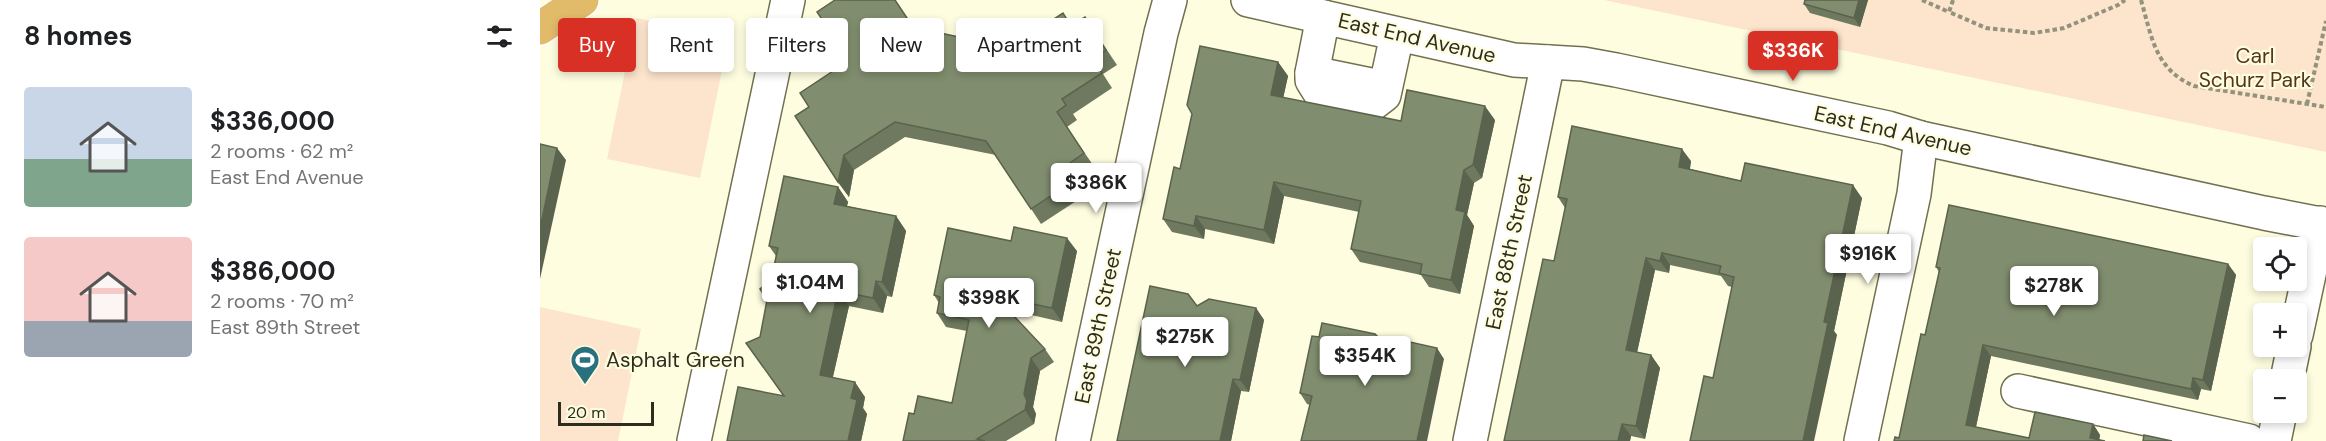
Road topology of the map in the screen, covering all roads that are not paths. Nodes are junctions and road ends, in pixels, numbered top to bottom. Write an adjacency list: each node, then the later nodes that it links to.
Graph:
1 (582, 0): 6 (highway)
2 (788, 0): 16 (street)
3 (1170, 0): 17 (street, East 89th Street)
4 (1248, 0): 5 (street, East End Avenue)
5 (1323, 17): 7 (street, East End Avenue); 9 (street)
6 (540, 28)
7 (1397, 35): 8 (street, East End Avenue); 10 (street)
8 (1548, 62): 11 (street, East End Avenue); 18 (street, East 88th Street)
9 (1312, 73): 10 (street); 10 (street)
10 (1359, 97)
11 (1921, 138): 12 (street, East End Avenue); 19 (street)
12 (2323, 224): 13 (street)
13 (2304, 303)
14 (2018, 391): 20 (street)
15 (2278, 423): 21 (street)
16 (694, 441)
17 (1073, 441)
18 (1470, 441)
19 (1861, 441)
20 (2249, 441)
21 (2274, 441)

